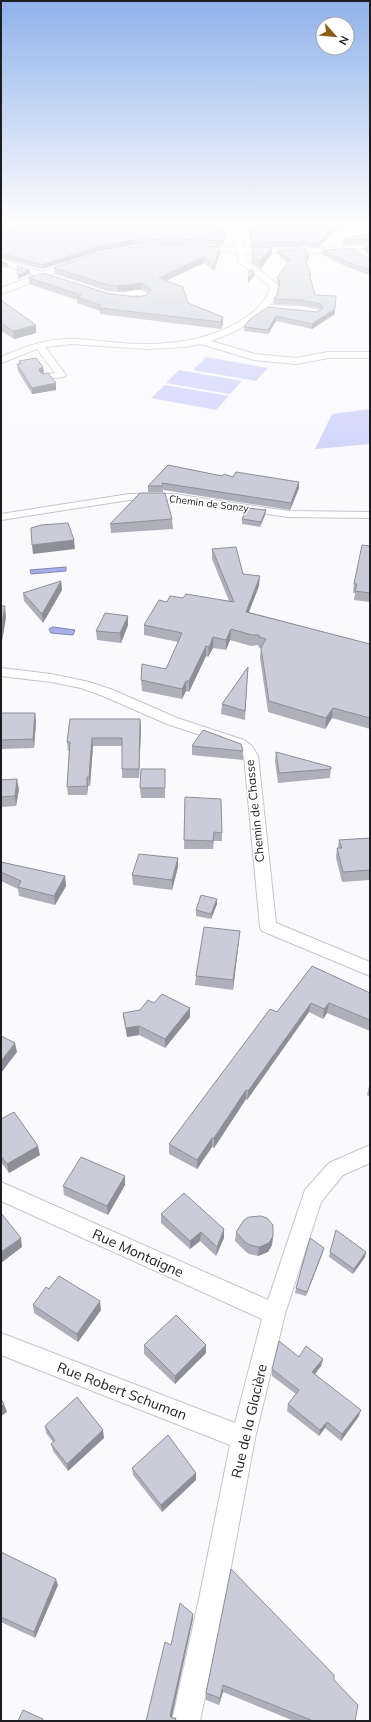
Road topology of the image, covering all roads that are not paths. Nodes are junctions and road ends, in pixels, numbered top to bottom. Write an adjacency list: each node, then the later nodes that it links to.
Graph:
1 (267, 302): 2 (street)
2 (264, 307): 3 (street); 4 (street)
3 (317, 312)
4 (202, 341): 5 (street); 6 (street)
5 (39, 345): 7 (street); 8 (street)
6 (370, 355)
7 (1, 360)
8 (46, 377)
9 (370, 515): 10 (street, Chemin de Sanzy)
10 (1, 517)
11 (1, 672): 12 (street, Chemin de Chasse)
12 (370, 969)
13 (370, 1154): 15 (street, Rue de la Glacière)
14 (1, 1191): 15 (street, Rue Montaigne)
15 (274, 1314): 17 (street, Rue de la Glacière)
16 (1, 1344): 17 (street, Rue Robert Schuman)
17 (243, 1438): 18 (street, Rue de la Glacière)
18 (186, 1721)

